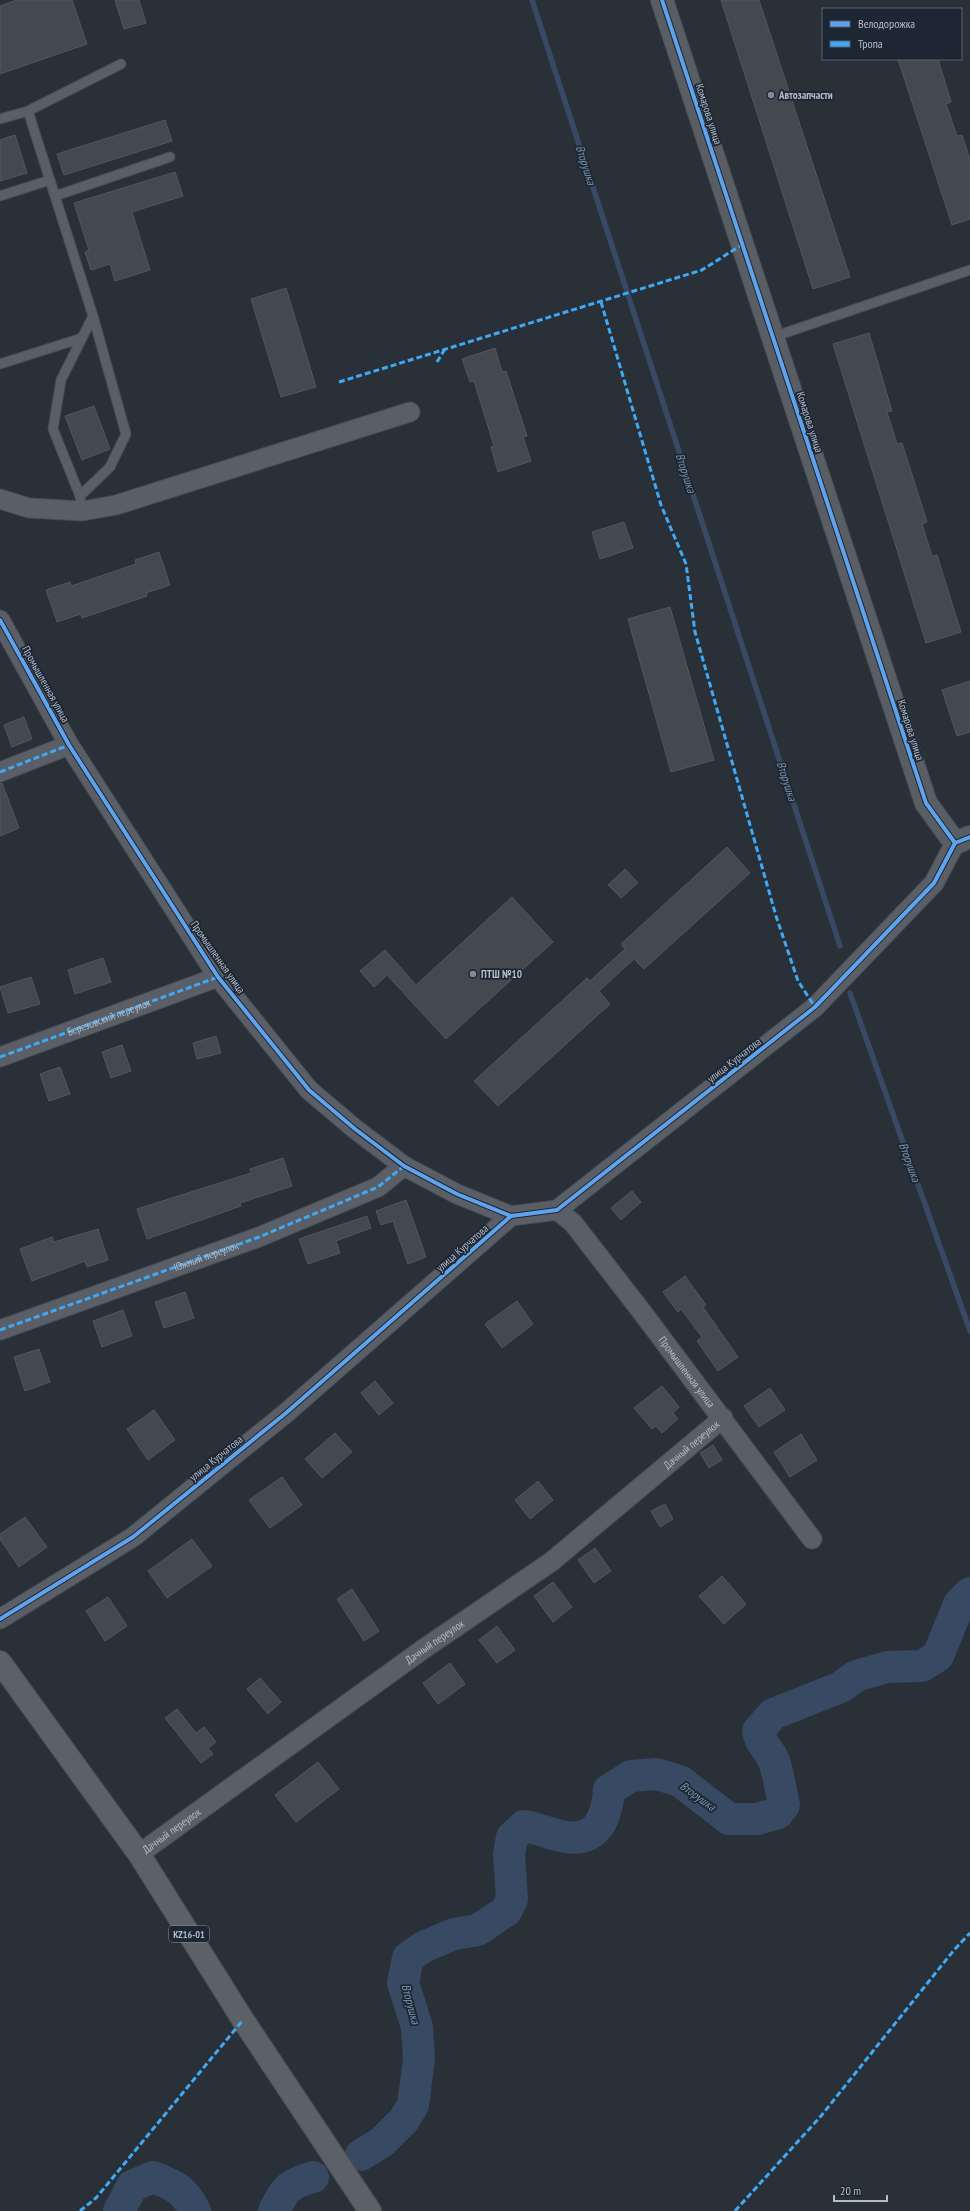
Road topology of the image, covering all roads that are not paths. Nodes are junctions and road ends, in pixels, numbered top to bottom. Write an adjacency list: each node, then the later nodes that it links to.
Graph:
1 (662, 0): 11 (street, Комарова улица)
2 (121, 64): 3 (lane)
3 (28, 111): 4 (lane); 6 (lane)
4 (0, 119)
5 (170, 157): 8 (lane)
6 (50, 180): 7 (lane); 8 (lane)
7 (0, 196)
8 (55, 196): 10 (lane)
9 (970, 270): 11 (lane)
10 (93, 316): 12 (lane); 16 (lane)
11 (773, 337): 20 (street, Комарова улица)
12 (82, 338): 13 (lane); 16 (lane)
13 (0, 364)
14 (410, 412): 16 (street)
15 (0, 499): 16 (street)
16 (81, 504)
17 (0, 620): 18 (street, Промышленная улица)
18 (69, 745): 19 (street); 21 (street, Промышленная улица)
19 (0, 772)
20 (962, 840): 24 (street, улица Курчатова)
21 (218, 977): 22 (street, Березовский переулок); 23 (street, Промышленная улица)
22 (0, 1057)
23 (404, 1166): 25 (street, Промышленная улица); 26 (street, Южный переулок)
24 (557, 1210): 25 (street); 27 (street, Промышленная улица)
25 (511, 1216): 29 (street, улица Курчатова)
26 (0, 1330)
27 (723, 1418): 28 (street, Промышленная улица); 31 (street, Дачный переулок)
28 (812, 1539)
29 (0, 1619)
30 (0, 1662): 31 (main road, KZ16-01)
31 (139, 1854): 32 (main road, KZ16-01)
32 (370, 2211)

